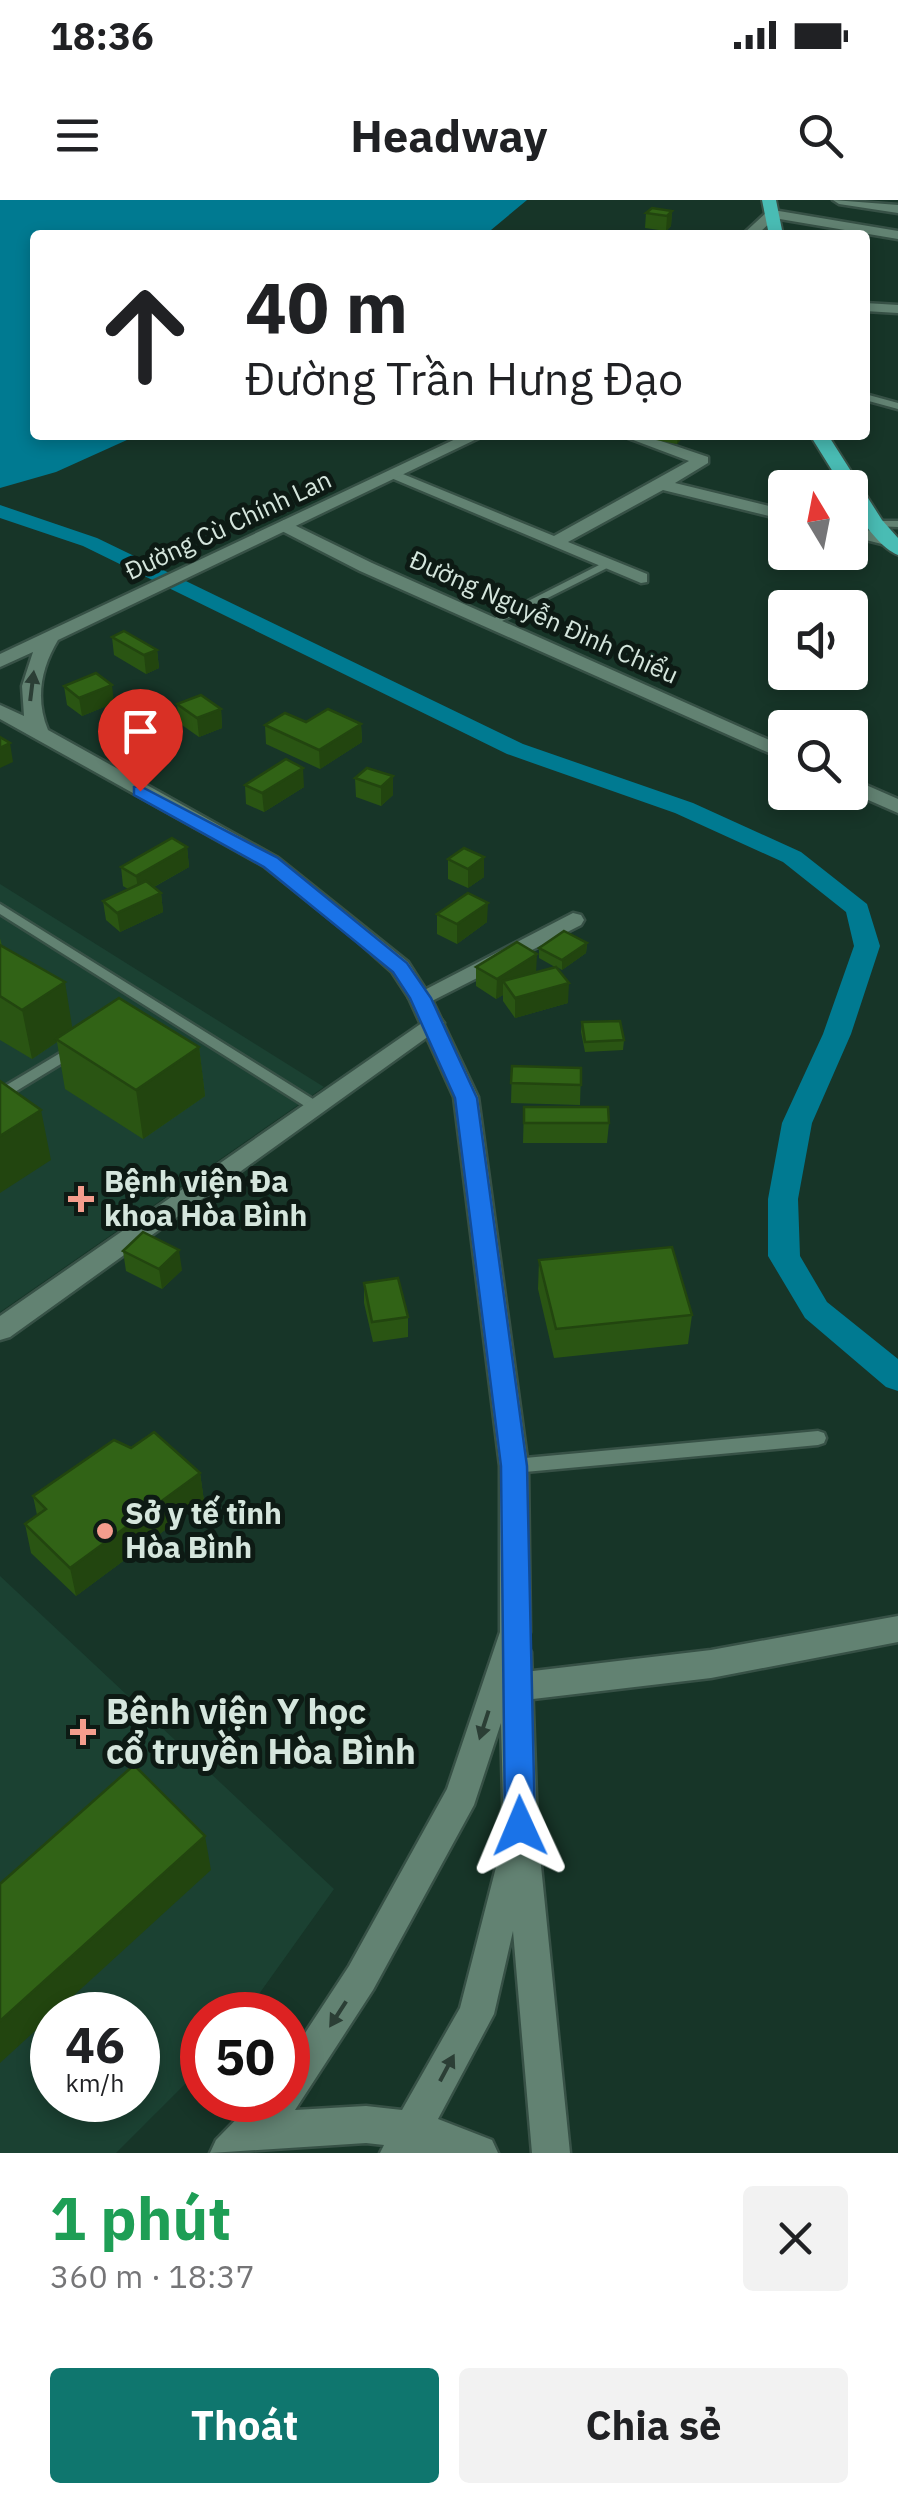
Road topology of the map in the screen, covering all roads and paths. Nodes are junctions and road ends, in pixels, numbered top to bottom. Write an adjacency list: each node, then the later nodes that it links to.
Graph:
1 (839, 200): 3 (main road)
2 (771, 207): 4 (main road); 5 (main road)
3 (898, 209)
4 (753, 230)
5 (898, 235)
6 (870, 307): 7 (main road)
7 (898, 309)
8 (870, 398): 9 (lane)
9 (898, 406)
10 (466, 440): 13 (main road, Đường Cù Chính Lan)
11 (643, 440): 14 (main road)
12 (822, 440): 18 (highway)
13 (392, 474): 16 (main road, Đường Cù Chính Lan); 19 (main road)
14 (661, 485): 15 (main road); 19 (main road)
15 (768, 512)
16 (284, 525): 22 (main road, Đường Nguyễn Đình Chiểu); 23 (main road, Đường Cù Chính Lan)
17 (868, 534): 18 (main road)
18 (895, 538)
19 (555, 542): 20 (main road)
20 (607, 564): 21 (main road); 22 (lane)
21 (640, 578)
22 (492, 622): 29 (main road, Đường Nguyễn Đình Chiểu)
23 (51, 637): 24 (main road); 25 (main road, Đường Cù Chính Lan); 28 (main road, one-way to 23)
24 (0, 642)
25 (0, 661)
26 (0, 712): 28 (main road)
27 (0, 728): 28 (main road)
28 (42, 737): 34 (main road)
29 (768, 747)
30 (868, 792): 31 (main road)
31 (898, 805)
32 (0, 908): 35 (lane)
33 (574, 920): 34 (main road)
34 (420, 998): 37 (main road)
35 (150, 1002): 36 (lane); 40 (lane)
36 (134, 1013)
37 (432, 1023): 40 (main road); 43 (main road)
38 (84, 1044): 39 (lane)
39 (0, 1096)
40 (316, 1108): 41 (main road)
41 (0, 1330)
42 (818, 1438): 43 (lane)
43 (514, 1466): 45 (main road)
44 (898, 1629): 46 (main road)
45 (514, 1632): 46 (main road); 48 (main road, one-way to 48)
46 (516, 1687): 47 (main road)
47 (520, 1826): 50 (main road, one-way to 47); 53 (main road)
48 (310, 2057)
49 (260, 2122): 51 (main road)
50 (407, 2140): 51 (main road); 52 (main road)
51 (239, 2144)
52 (479, 2153)
53 (551, 2153)

